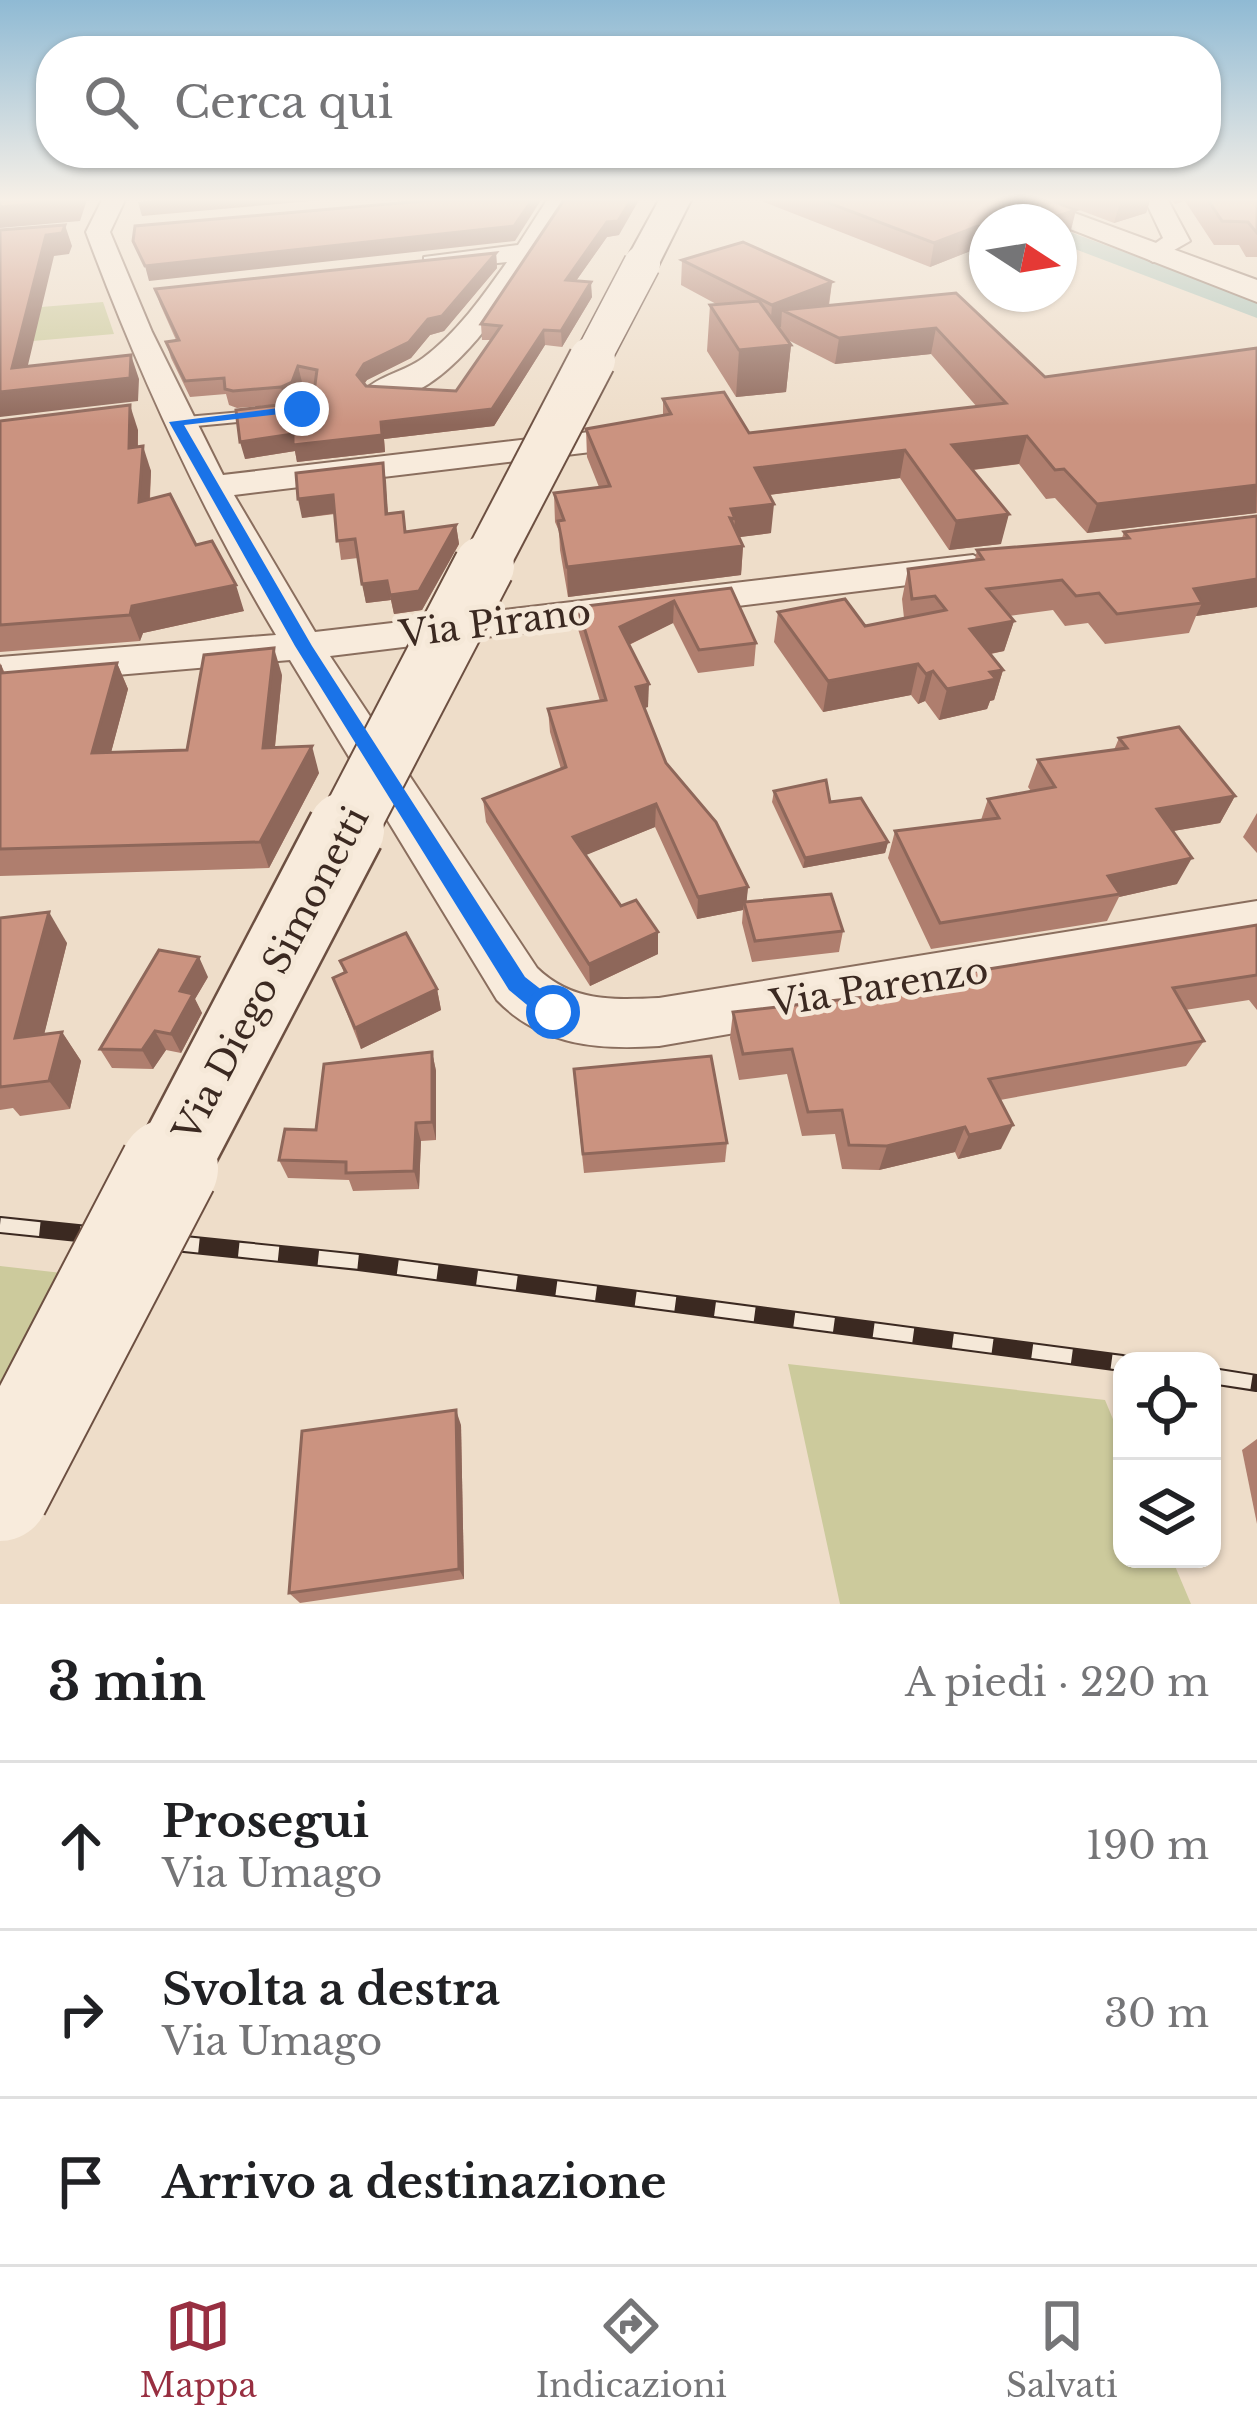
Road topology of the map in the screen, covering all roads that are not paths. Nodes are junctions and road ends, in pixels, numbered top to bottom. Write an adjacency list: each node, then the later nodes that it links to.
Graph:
1 (126, 275): 8 (street)
2 (507, 275): 7 (street)
3 (636, 275): 15 (main road, Via Diego Simonetti, bridge)
4 (1216, 275): 5 (street)
5 (1253, 287)
6 (309, 389): 8 (lane)
7 (380, 392)
8 (164, 416): 10 (street)
9 (640, 436): 10 (street)
10 (212, 487): 12 (street)
11 (1003, 562): 12 (street, Via Pirano)
12 (304, 646): 13 (street, Via Pirano); 14 (street, Via Parenzo)
13 (0, 671)
14 (1257, 922)
15 (0, 1492)

